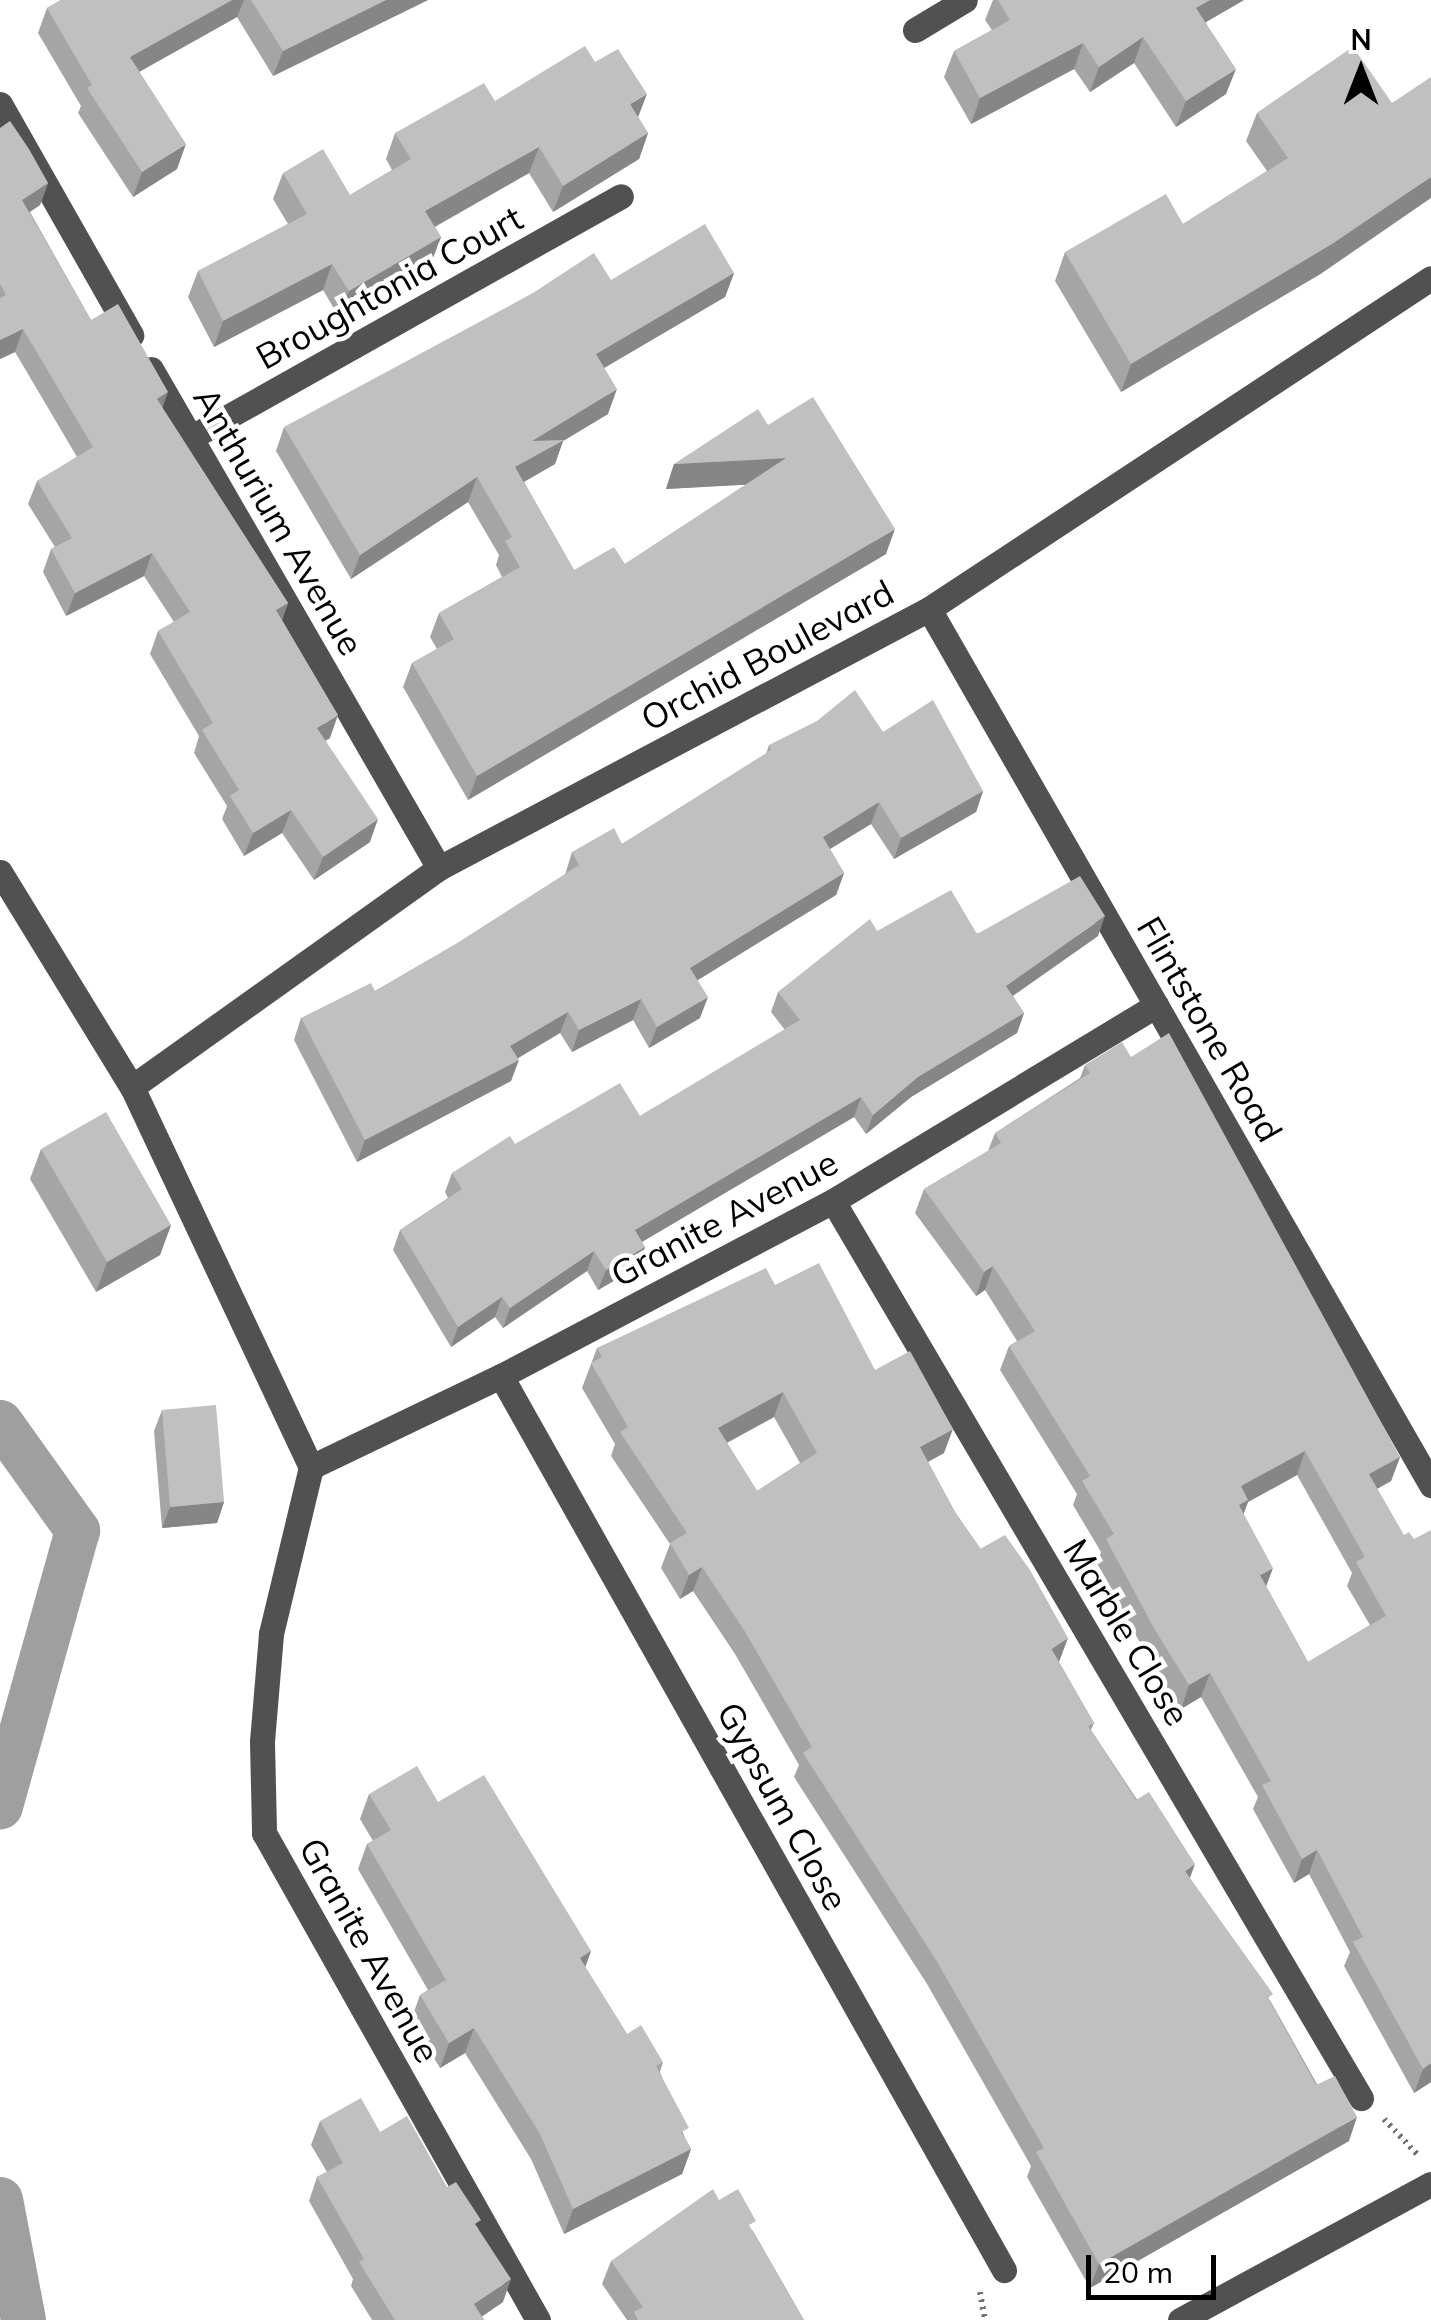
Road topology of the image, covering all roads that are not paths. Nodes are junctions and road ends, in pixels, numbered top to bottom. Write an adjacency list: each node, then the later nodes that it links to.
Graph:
1 (966, 0): 2 (street)
2 (914, 30)
3 (0, 104): 6 (street, Anthurium Avenue)
4 (622, 196): 6 (street, Broughtonia Court)
5 (1431, 278): 7 (street, Orchid Boulevard)
6 (190, 438): 8 (street, Anthurium Avenue)
7 (929, 609): 8 (street, Orchid Boulevard); 10 (street, Flintstone Road)
8 (440, 868): 11 (street, Orchid Boulevard)
9 (0, 872): 11 (street)
10 (1156, 1005): 12 (street, Granite Avenue); 15 (street, Flintstone Road)
11 (132, 1087): 14 (street)
12 (832, 1201): 13 (street, Granite Avenue); 16 (street, Marble Close)
13 (501, 1376): 14 (street, Granite Avenue); 18 (street, Gypsum Close)
14 (311, 1467): 19 (street, Granite Avenue)
15 (1431, 1485)
16 (1361, 2098)
17 (1431, 2184): 20 (street)
18 (1004, 2270)
19 (538, 2320)
20 (1180, 2320)

